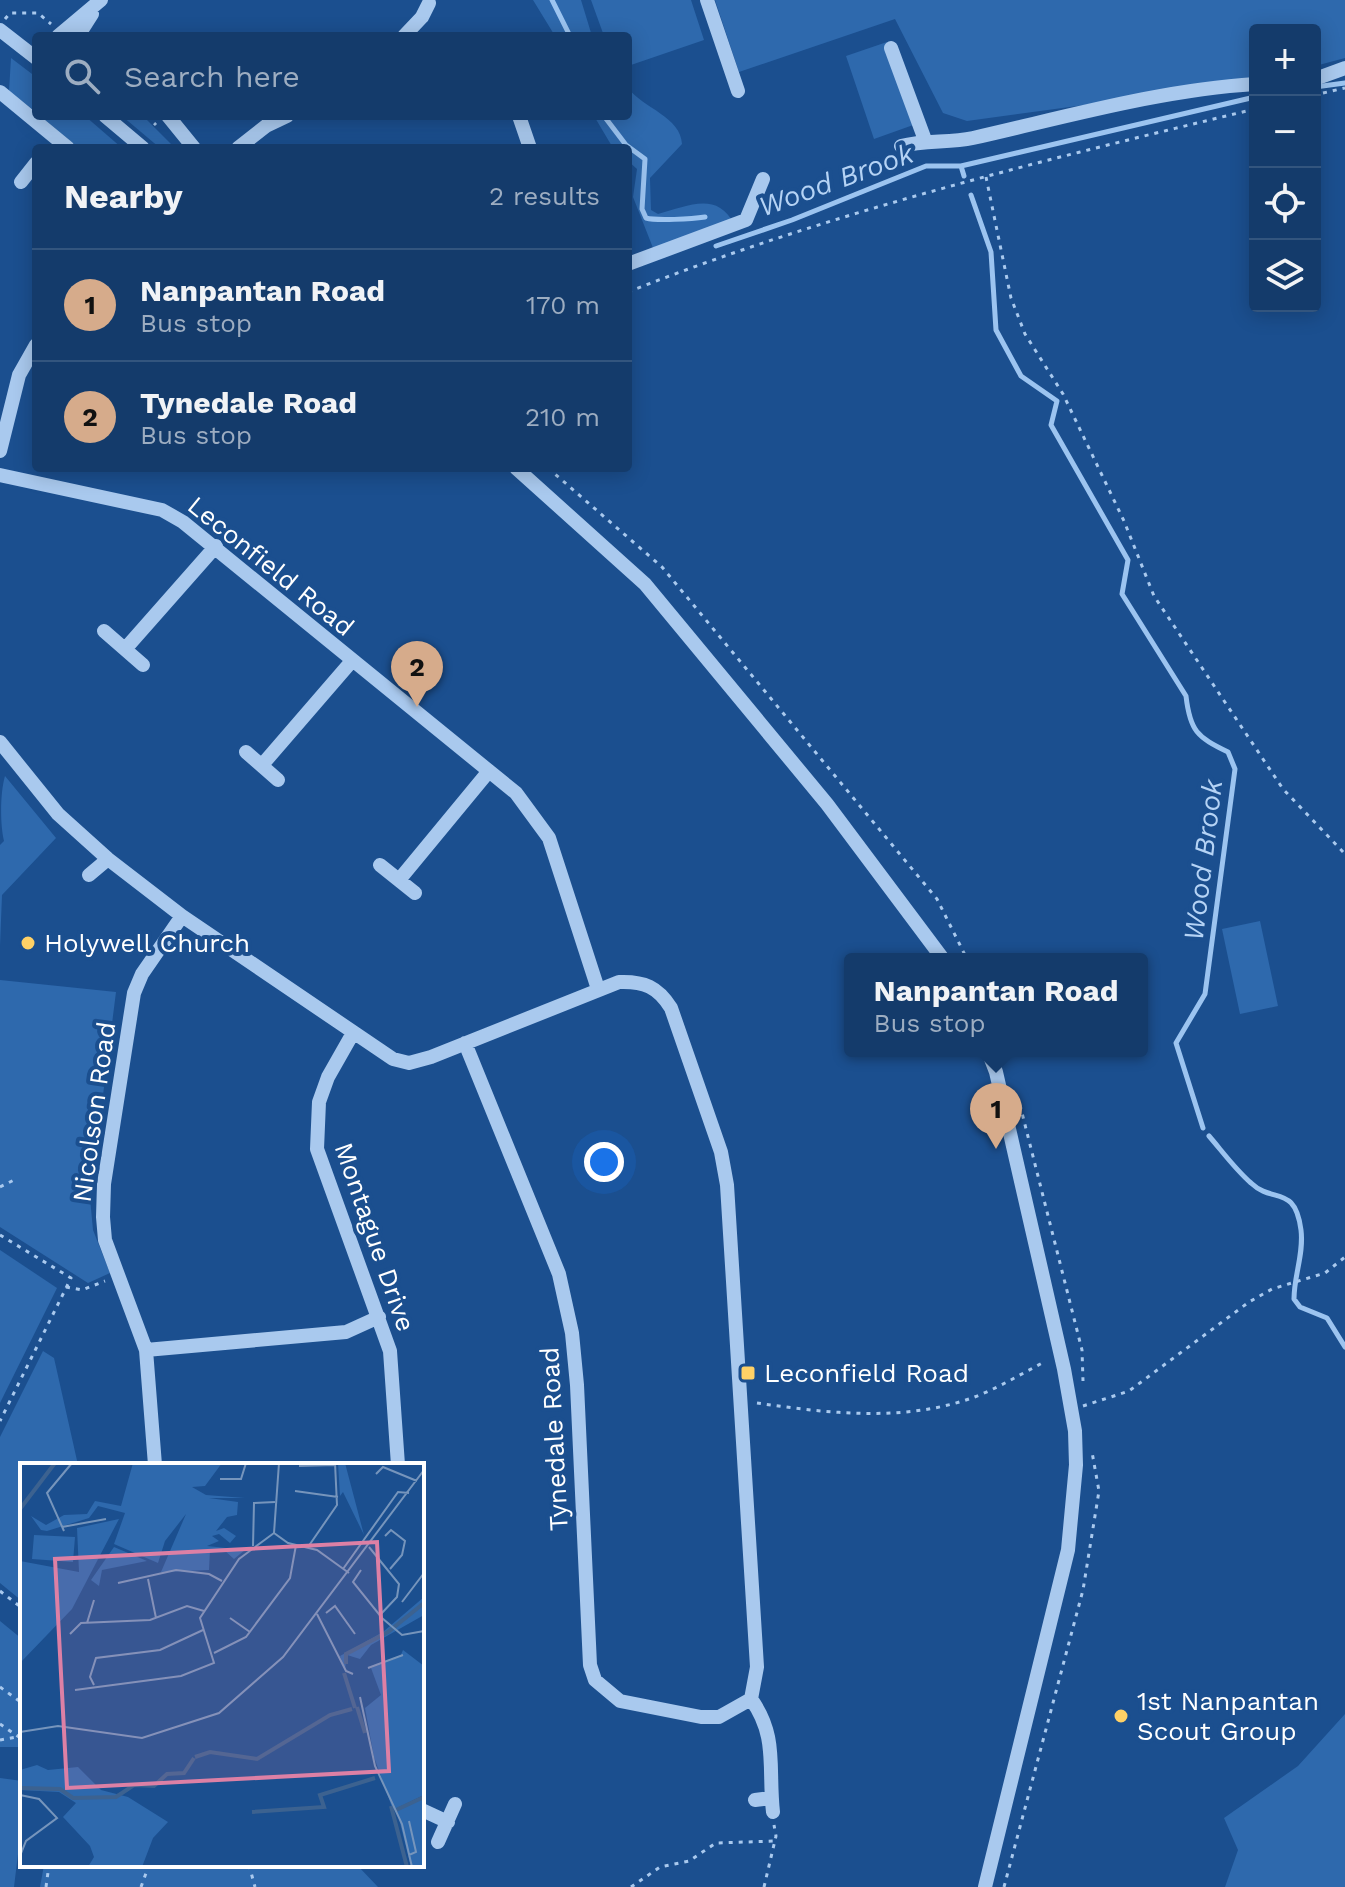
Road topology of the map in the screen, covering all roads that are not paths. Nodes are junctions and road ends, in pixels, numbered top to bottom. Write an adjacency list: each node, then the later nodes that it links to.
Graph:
1 (707, 0): 10 (street)
2 (430, 1): 4 (street)
3 (0, 28): 6 (street)
4 (408, 32)
5 (891, 48): 16 (street)
6 (32, 50)
7 (1345, 68): 8 (street)
8 (1321, 77)
9 (1249, 85): 16 (street)
10 (738, 91)
11 (0, 92): 17 (street)
12 (110, 120): 18 (street)
13 (171, 120): 19 (street)
14 (279, 120): 20 (street)
15 (520, 120): 21 (street)
16 (925, 140): 22 (street)
17 (51, 143)
18 (138, 144)
19 (191, 144)
20 (243, 144)
21 (529, 144)
22 (901, 146)
23 (32, 168): 25 (street)
24 (763, 179): 26 (street)
25 (21, 182)
26 (632, 263)
27 (32, 352): 28 (street)
28 (5, 404): 29 (street)
29 (0, 451)
30 (520, 472): 48 (street)
31 (0, 475): 32 (street, Leconfield Road)
32 (216, 546): 34 (street); 35 (street, Leconfield Road)
33 (104, 631): 34 (street)
34 (126, 648): 36 (street)
35 (351, 662): 39 (street); 40 (street, Leconfield Road)
36 (143, 665)
37 (0, 742): 42 (street)
38 (246, 752): 39 (street)
39 (262, 765): 41 (street)
40 (489, 771): 45 (street); 49 (street, Leconfield Road)
41 (278, 780)
42 (108, 859): 44 (street); 47 (street)
43 (380, 865): 45 (street)
44 (89, 875)
45 (399, 880): 46 (street)
46 (415, 893)
47 (182, 916): 50 (street); 54 (street, Nicolson Road)
48 (939, 953)
49 (598, 989): 51 (street); 57 (street)
50 (353, 1033): 51 (street); 53 (street, Montague Drive)
51 (465, 1043): 57 (street, Tynedale Road)
52 (990, 1057): 63 (street)
53 (379, 1317): 54 (street); 56 (street, Montague Drive)
54 (146, 1350): 55 (street, Nicolson Road)
55 (155, 1463)
56 (398, 1463)
57 (751, 1699): 58 (street)
58 (755, 1800)
59 (455, 1804): 61 (street)
60 (424, 1811): 61 (street)
61 (448, 1822): 62 (street)
62 (438, 1842)
63 (985, 1887)

